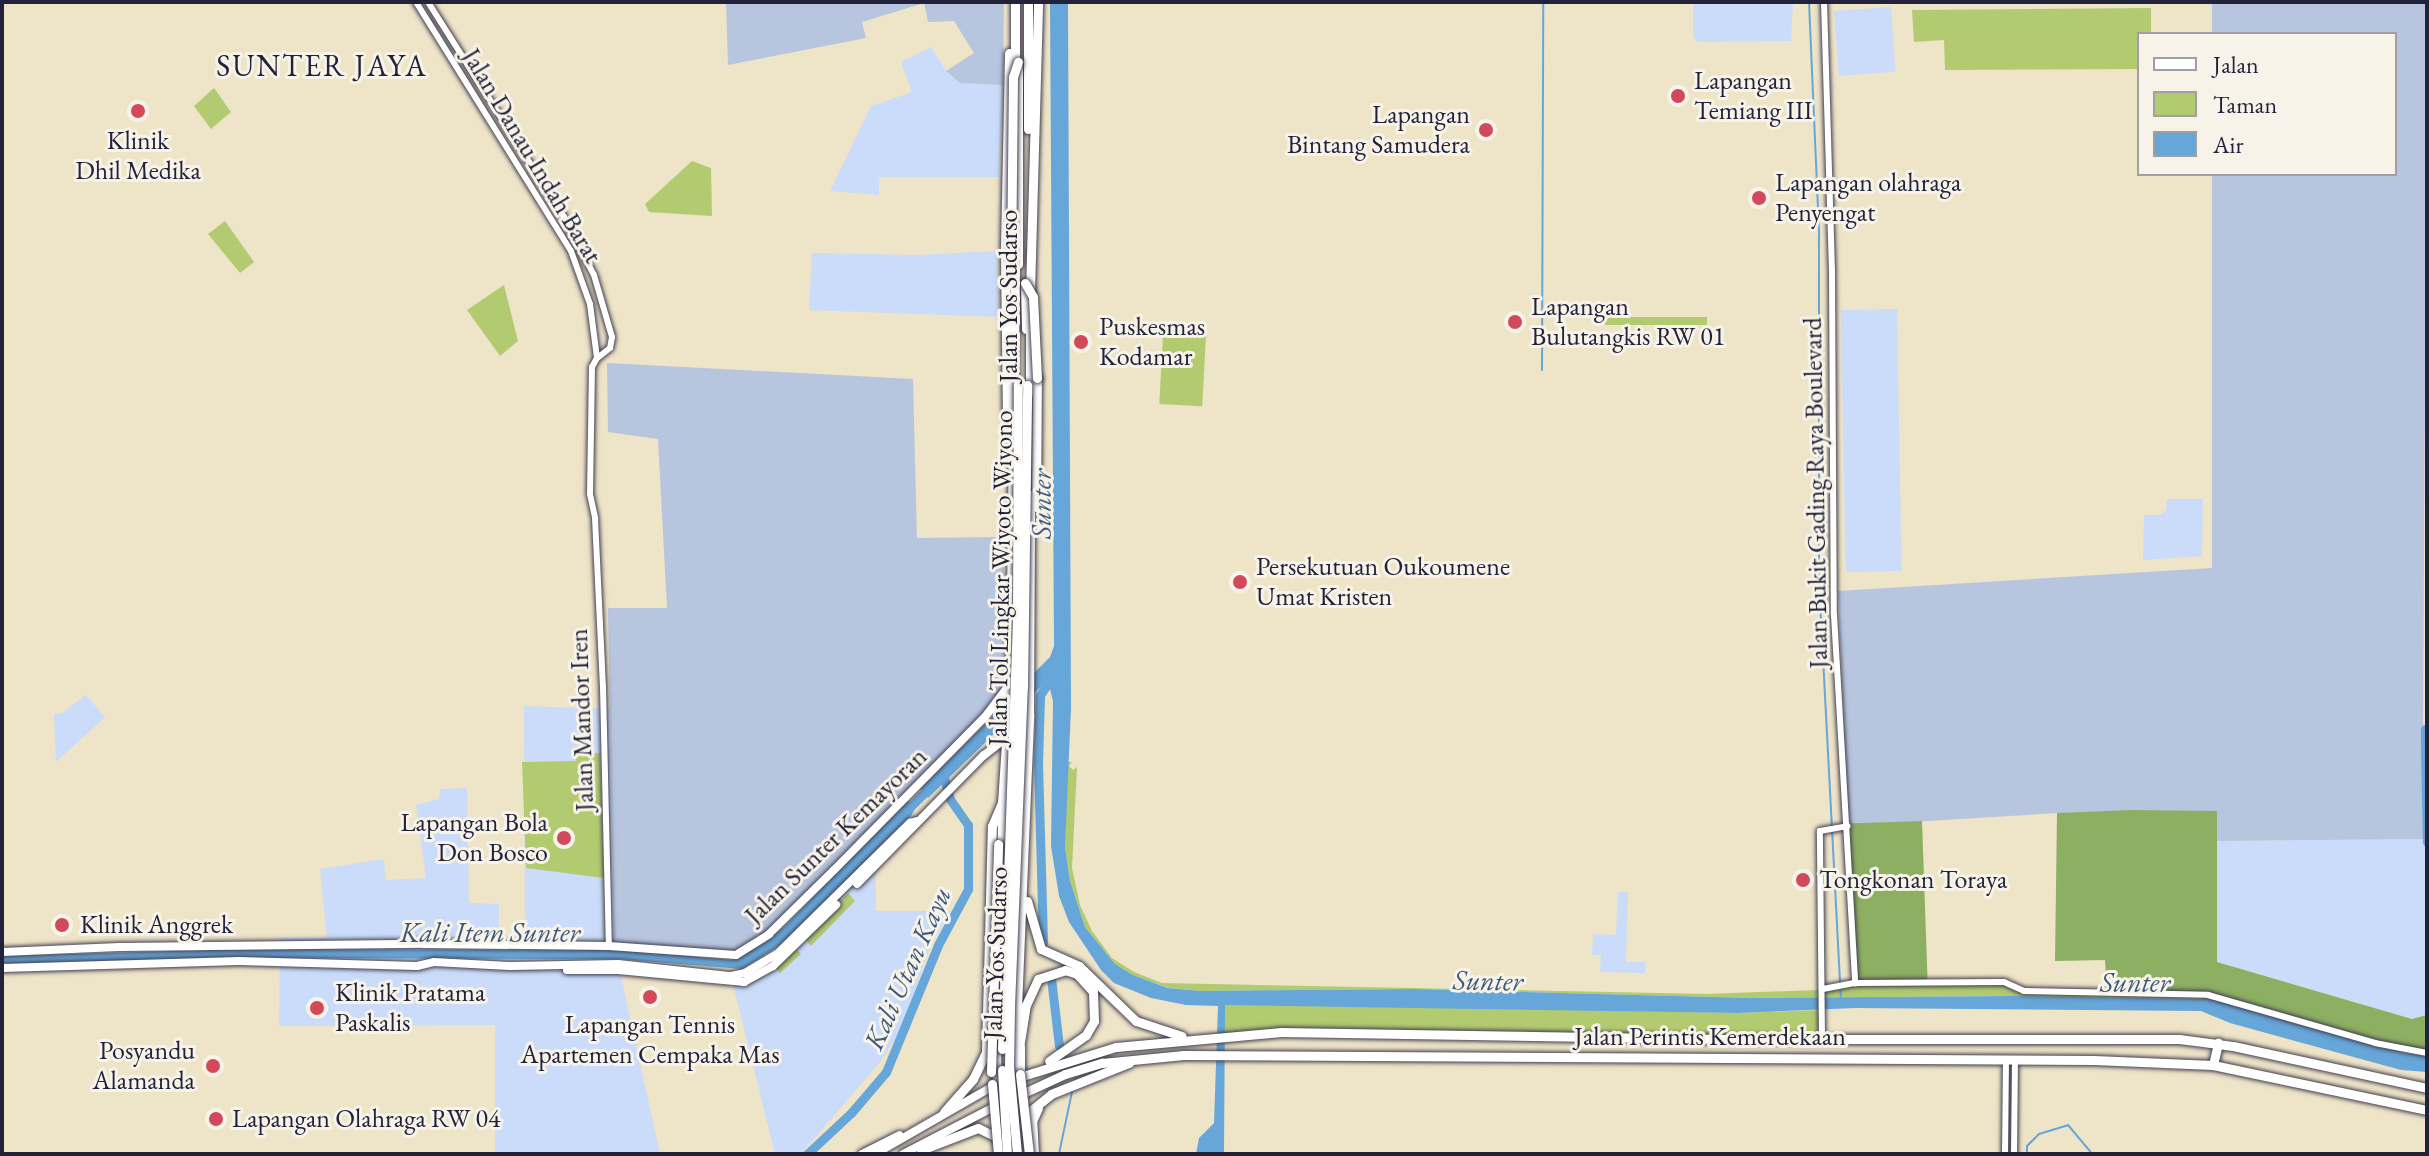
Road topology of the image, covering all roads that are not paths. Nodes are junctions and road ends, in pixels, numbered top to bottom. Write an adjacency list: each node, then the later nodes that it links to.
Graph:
1 (416, 2): 11 (street, Jalan Danau Indah Barat)
2 (428, 2): 11 (street, Jalan Danau Indah Barat)
3 (1028, 2): 10 (highway, Jalan Tol Lingkar Wiyoto Wiyono)
4 (1038, 2): 18 (highway, Jalan Yos Sudarso)
5 (1824, 2): 22 (street, Jalan Bukit Gading Raya Boulevard)
6 (1013, 8): 7 (highway, Jalan Tol Lingkar Wiyoto Wiyono); 8 (highway, Jalan Yos Sudarso); 9 (highway, Jalan Yos Sudarso)
7 (1018, 62): 14 (highway, bridge); 59 (highway, Jalan Tol Lingkar Wiyoto Wiyono, bridge)
8 (1016, 102): 9 (highway); 13 (highway, Jalan Yos Sudarso)
9 (1007, 111): 14 (highway, Jalan Yos Sudarso)
10 (1025, 283): 18 (highway, bridge); 60 (highway, Jalan Tol Lingkar Wiyoto Wiyono, bridge)
11 (597, 358): 27 (street, Jalan Mandor Iren)
12 (1028, 390): 13 (highway)
13 (1013, 393): 15 (highway, Jalan Yos Sudarso)
14 (1007, 410): 17 (highway, Jalan Yos Sudarso)
15 (1013, 453): 16 (highway); 17 (highway, Jalan Yos Sudarso)
16 (1027, 453)
17 (1012, 465): 19 (highway, Jalan Yos Sudarso)
18 (1031, 592): 23 (highway, Jalan Yos Sudarso)
19 (1007, 699): 20 (highway, Jalan Yos Sudarso, bridge); 27 (main road, Jalan Sunter Kemayoran)
20 (1007, 732): 21 (highway, Jalan Yos Sudarso); 29 (main road)
21 (1002, 803): 24 (highway, Jalan Yos Sudarso); 43 (highway, Jalan Yos Sudarso, bridge); 47 (highway)
22 (1845, 827): 30 (street, Jalan Bukit Gading Raya Boulevard); 31 (street)
23 (1025, 831): 25 (highway, Jalan Yos Sudarso); 26 (highway, Jalan Yos Sudarso)
24 (1002, 873): 25 (highway); 36 (highway, Jalan Yos Sudarso)
25 (1022, 873): 42 (highway, Jalan Yos Sudarso)
26 (1026, 905): 32 (highway); 34 (highway, Jalan Yos Sudarso)
27 (609, 946): 28 (main road, Jalan Sunter Kemayoran)
28 (2, 952)
29 (2, 968)
30 (1853, 983): 31 (street); 37 (street)
31 (1825, 989): 33 (street)
32 (1202, 1038): 33 (highway, Jalan Perintis Kemerdekaan); 39 (highway, Jalan Perintis Kemerdekaan)
33 (1822, 1038): 35 (highway, Jalan Perintis Kemerdekaan)
34 (1020, 1042): 39 (highway); 42 (highway, Jalan Yos Sudarso)
35 (2218, 1043): 41 (highway); 44 (highway, Jalan Perintis Kemerdekaan)
36 (996, 1052): 43 (highway, Jalan Yos Sudarso); 47 (highway)
37 (2427, 1053)
38 (1144, 1058): 40 (highway, Jalan Perintis Kemerdekaan); 45 (highway, Jalan Perintis Kemerdekaan); 46 (highway)
39 (1061, 1060): 42 (highway)
40 (2010, 1060): 41 (highway, Jalan Perintis Kemerdekaan); 62 (street); 63 (street)
41 (2213, 1065): 49 (highway, Jalan Perintis Kemerdekaan)
42 (1017, 1076): 43 (highway); 45 (highway); 61 (highway, bridge)
43 (994, 1084): 45 (highway); 48 (highway); 50 (main road); 59 (highway, bridge)
44 (2427, 1088)
45 (1010, 1094): 48 (highway, Jalan Perintis Kemerdekaan); 52 (highway)
46 (1051, 1094): 52 (highway); 61 (highway)
47 (958, 1098): 50 (highway)
48 (998, 1105): 53 (main road); 54 (highway)
49 (2427, 1110)
50 (944, 1112): 51 (main road)
51 (908, 1133): 56 (main road); 57 (main road)
52 (1019, 1135): 60 (highway)
53 (930, 1139): 55 (main road); 58 (main road)
54 (1001, 1139): 55 (highway); 59 (highway)
55 (918, 1152)
56 (862, 1154)
57 (875, 1154)
58 (903, 1154)
59 (1002, 1154)
60 (1019, 1154)
61 (1031, 1154)
62 (2005, 1154)
63 (2014, 1154)

